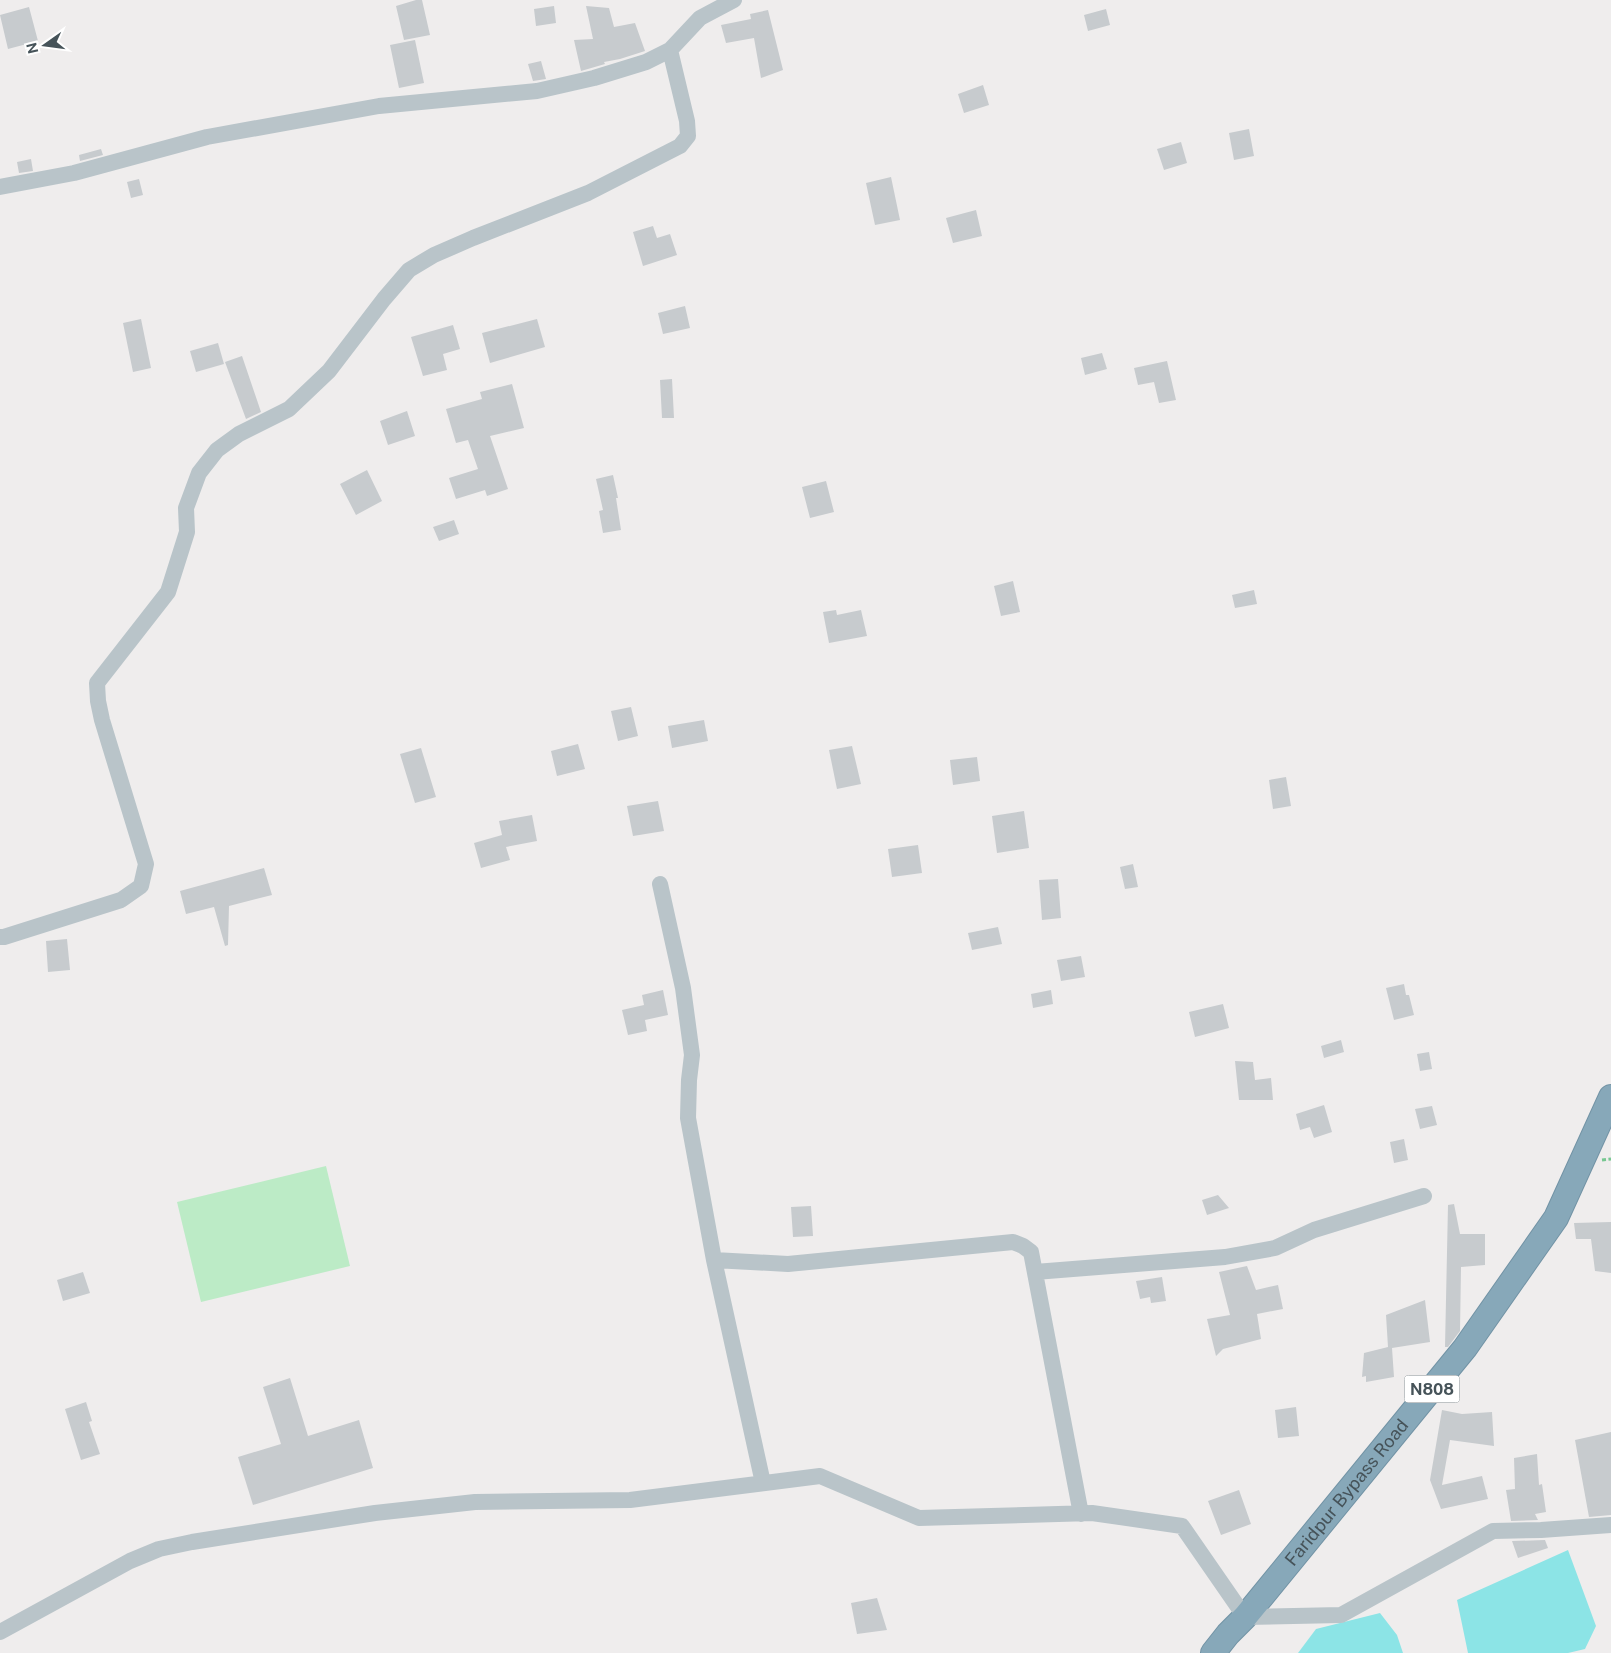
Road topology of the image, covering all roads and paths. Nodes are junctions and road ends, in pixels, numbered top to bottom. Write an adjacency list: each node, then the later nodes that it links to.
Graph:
1 (734, 0): 2 (street)
2 (670, 50): 3 (street); 5 (street)
3 (0, 187)
4 (660, 884): 8 (street)
5 (0, 937)
6 (1611, 1097): 13 (highway, Faridpur Bypass Road / N808)
7 (1424, 1196): 9 (street)
8 (714, 1260): 9 (street); 10 (street)
9 (1035, 1272): 11 (street)
10 (763, 1483): 11 (street); 14 (street)
11 (1080, 1514): 13 (street)
12 (1611, 1525): 13 (street)
13 (1245, 1617): 15 (highway, Faridpur Bypass Road / N808)
14 (0, 1632)
15 (1213, 1653)

